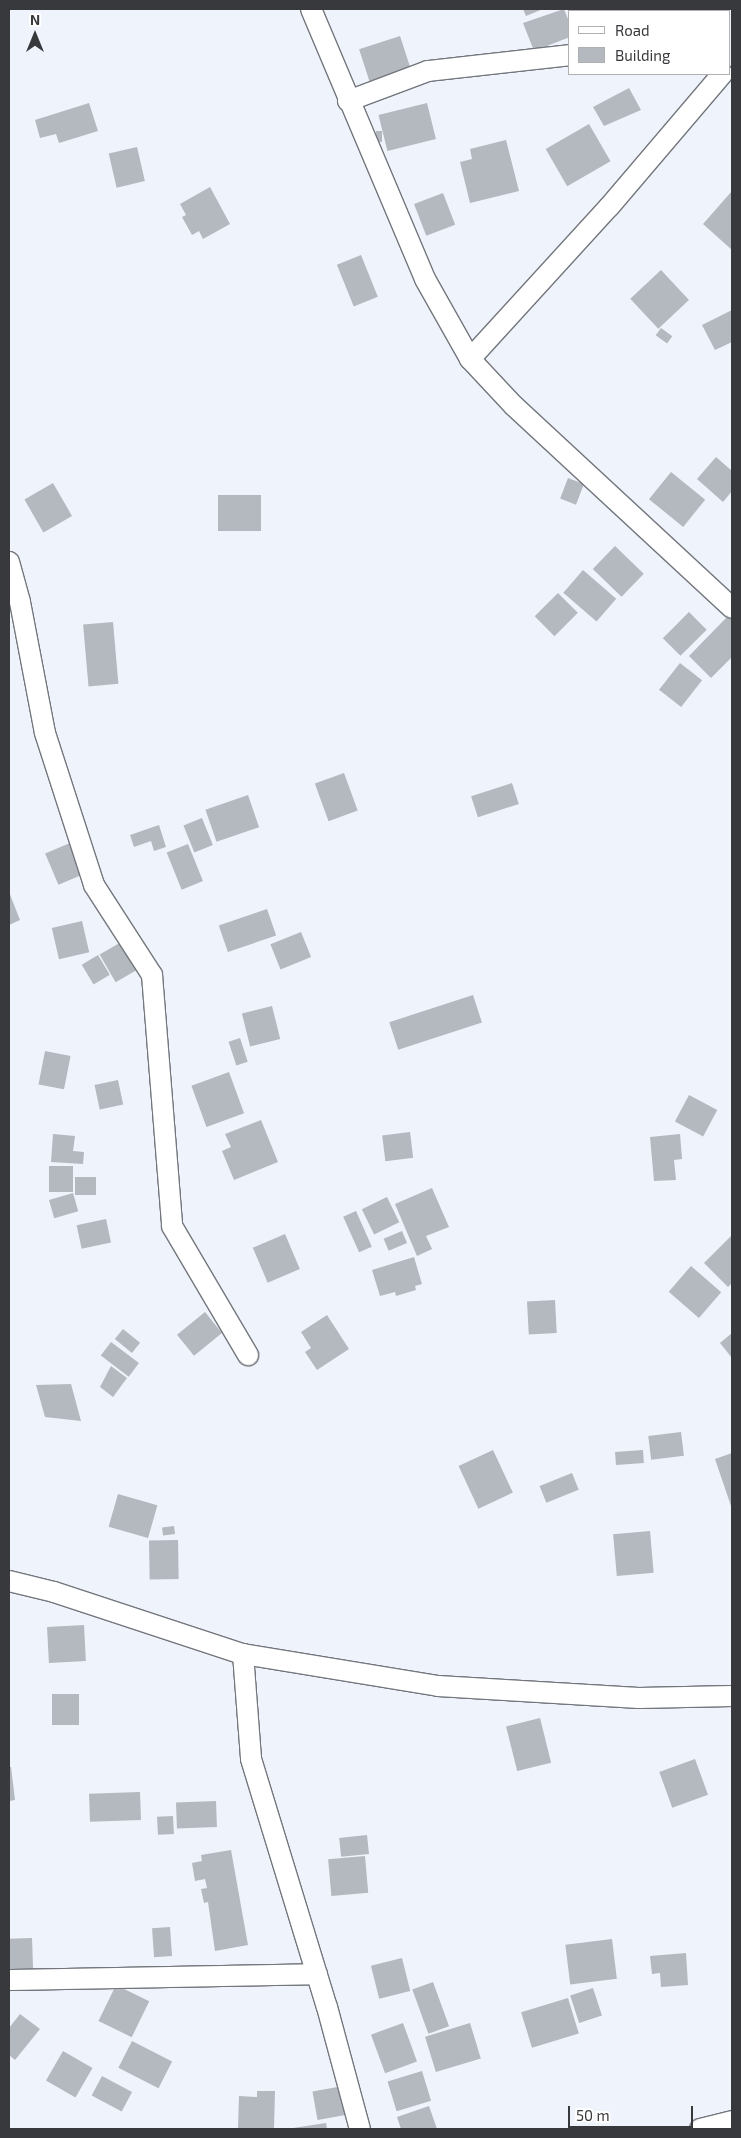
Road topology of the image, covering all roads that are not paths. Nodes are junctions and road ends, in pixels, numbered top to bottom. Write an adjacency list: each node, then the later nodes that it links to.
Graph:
1 (311, 9): 4 (street)
2 (568, 55): 4 (street)
3 (721, 75): 5 (street)
4 (348, 101): 5 (street)
5 (470, 359): 7 (street)
6 (9, 562): 8 (street)
7 (732, 608)
8 (248, 1356)
9 (9, 1581): 10 (street)
10 (243, 1654): 11 (street); 12 (street)
11 (732, 1696)
12 (317, 1974): 13 (street); 15 (street)
13 (9, 1980)
14 (732, 2120): 16 (street)
15 (360, 2129)
16 (700, 2129)

